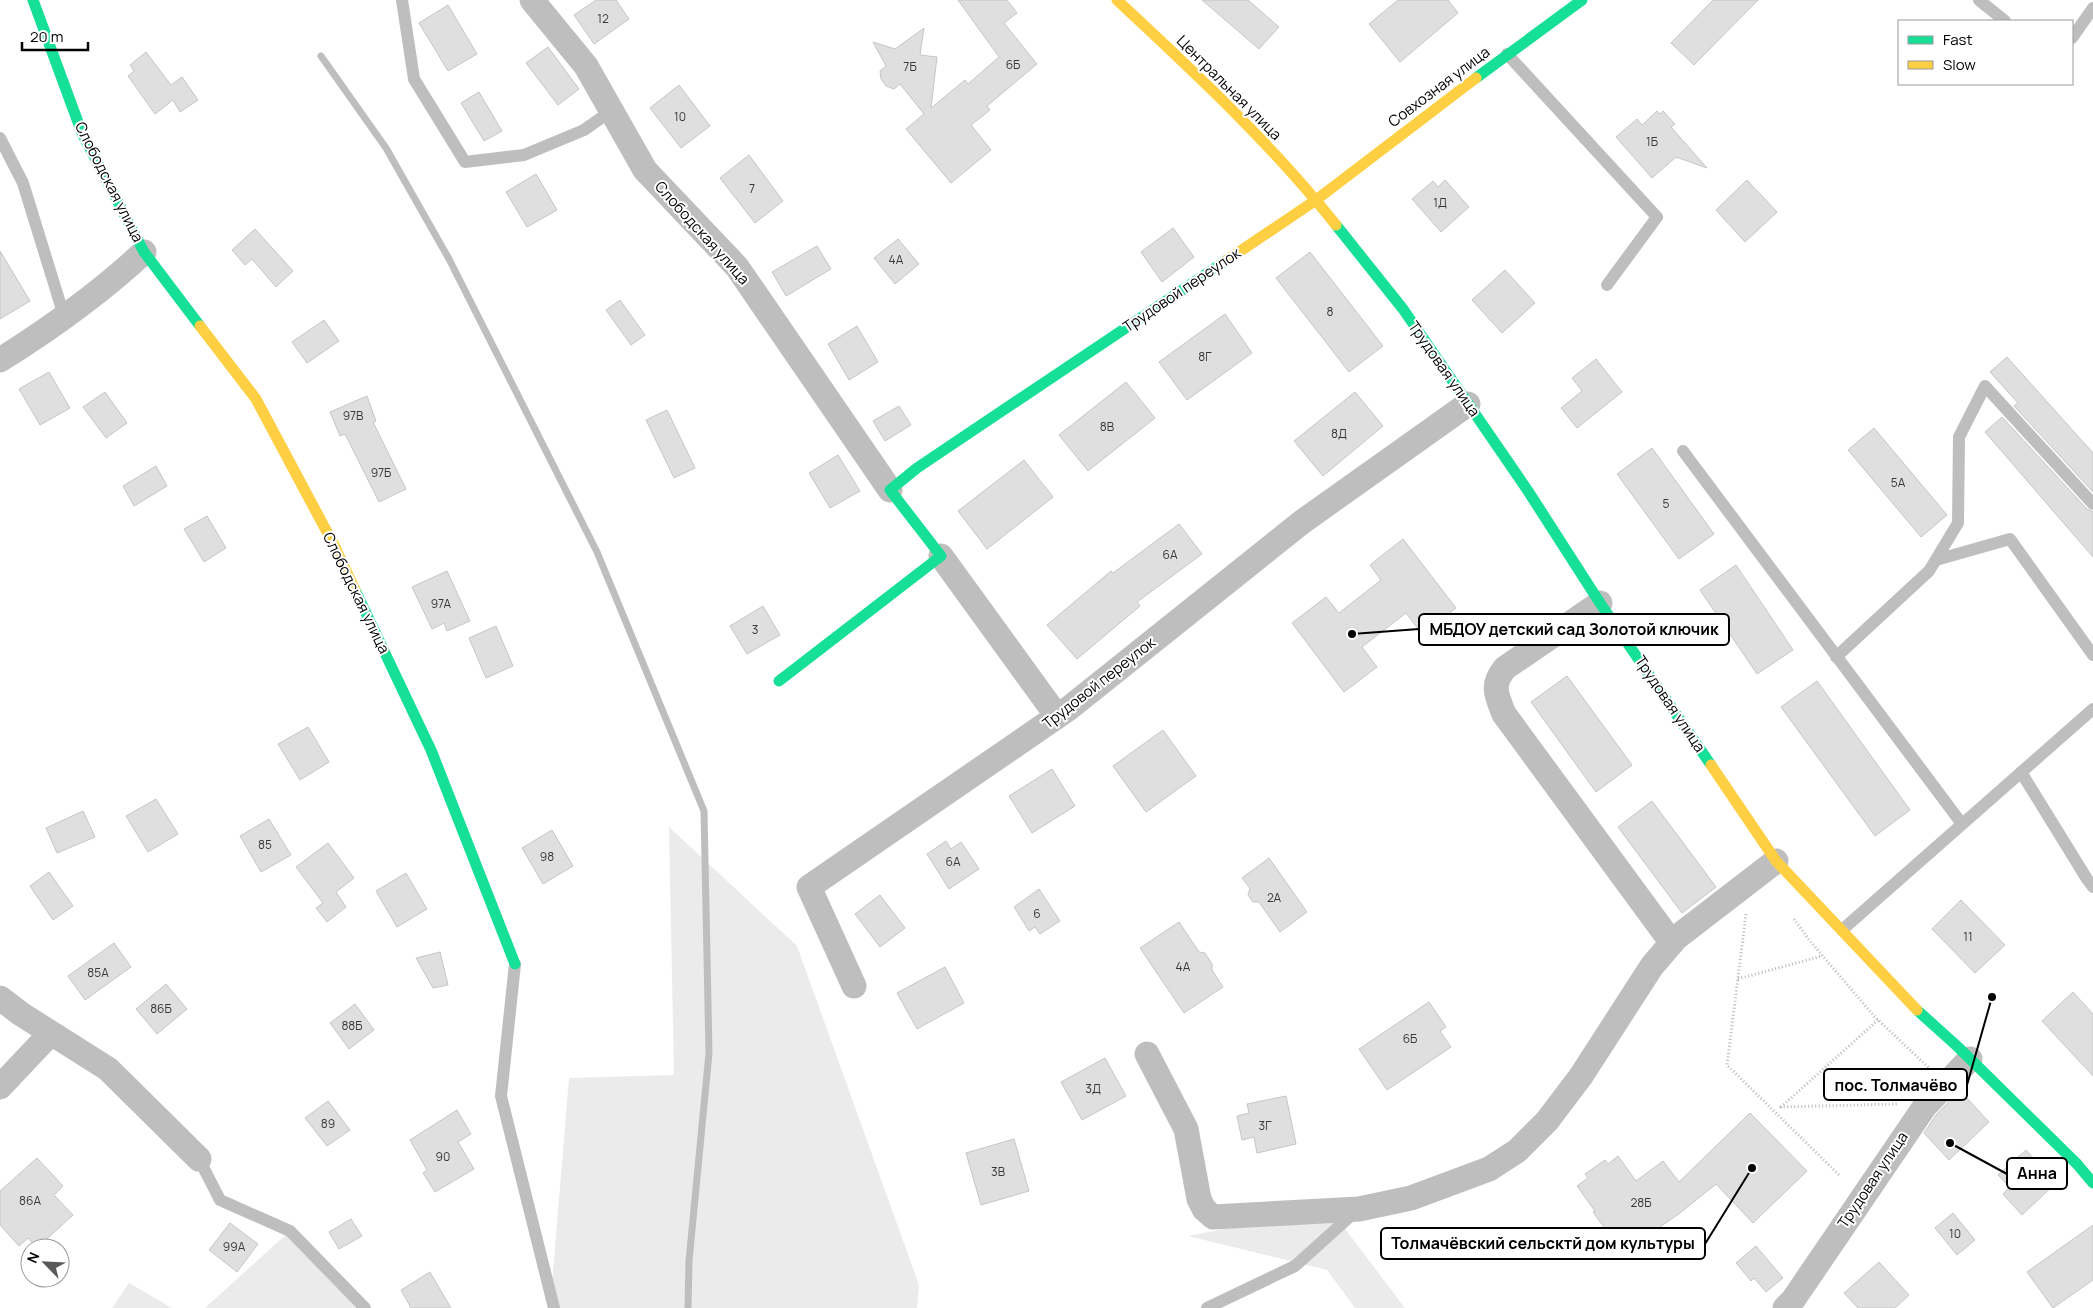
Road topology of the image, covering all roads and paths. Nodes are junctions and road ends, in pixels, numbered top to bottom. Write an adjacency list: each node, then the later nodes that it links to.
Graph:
1 (33, 0): 14 (street, Слободская улица)
2 (402, 0): 11 (lane)
3 (532, 0): 11 (street, Слободская улица)
4 (1117, 0): 13 (street, Центральная улица)
5 (1582, 0): 10 (street, Совхозная улица)
6 (1979, 0): 8 (lane)
7 (2093, 8): 9 (lane)
8 (2004, 20)
9 (2073, 37)
10 (1507, 54): 13 (street, Совхозная улица); 15 (lane)
11 (611, 111): 20 (street, Слободская улица)
12 (0, 138): 16 (lane)
13 (1316, 200): 18 (street, Трудовая улица); 20 (street, Трудовой переулок)
14 (144, 252): 16 (street, Слободская улица); 39 (street, Слободская улица)
15 (1607, 285)
16 (64, 316): 17 (street, Слободская улица)
17 (0, 360)
18 (1468, 404): 24 (street, Трудовая улица); 29 (street, Трудовой переулок)
19 (1683, 452): 26 (lane)
20 (890, 490): 22 (street)
21 (2093, 504): 23 (lane)
22 (941, 556): 27 (street); 29 (street)
23 (1936, 560): 25 (lane); 26 (lane)
24 (1600, 603): 32 (street, Трудовая улица); 37 (street)
25 (2093, 655)
26 (1836, 657): 31 (lane)
27 (779, 681)
28 (2093, 709): 30 (lane)
29 (1057, 716): 41 (street, Трудовой переулок)
30 (2021, 772): 31 (lane); 34 (lane)
31 (1962, 824): 36 (lane)
32 (1776, 861): 33 (street); 36 (street, Трудовая улица)
33 (1750, 881): 37 (street); 40 (path)
34 (2093, 887)
35 (1793, 918): 38 (path)
36 (1842, 930): 46 (street, Трудовая улица)
37 (1672, 943): 55 (street)
38 (1822, 956): 40 (path); 43 (path)
39 (515, 964): 58 (lane)
40 (1738, 979): 51 (path)
41 (854, 986)
42 (0, 998): 44 (street)
43 (1878, 1020): 47 (path); 50 (path)
44 (51, 1033): 48 (street); 52 (street)
45 (1148, 1054): 55 (street)
46 (1970, 1059): 47 (street, Трудовая улица); 54 (street, Трудовая улица)
47 (1946, 1084): 49 (street, Трудовая улица)
48 (0, 1087)
49 (1927, 1104): 50 (path); 56 (street, Трудовая улица)
50 (1781, 1107): 51 (path)
51 (1775, 1112): 53 (path)
52 (199, 1159): 57 (lane)
53 (1838, 1175)
54 (2093, 1183)
55 (1360, 1209): 59 (lane)
56 (1793, 1306)
57 (365, 1308)
58 (554, 1308)
59 (1207, 1308)

